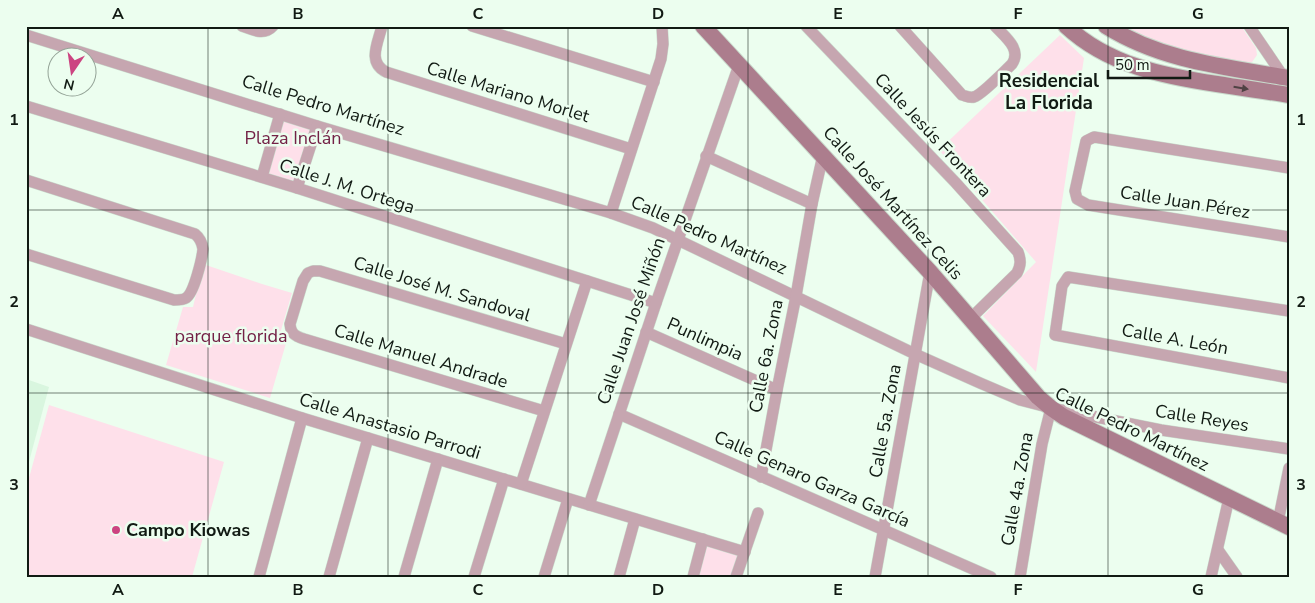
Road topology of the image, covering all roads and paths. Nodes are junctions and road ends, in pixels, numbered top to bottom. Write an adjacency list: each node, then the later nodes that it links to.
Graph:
1 (242, 26): 12 (street)
2 (382, 26): 21 (street, Calle Mariano Morlet)
3 (472, 26): 16 (street)
4 (662, 26): 16 (street)
5 (703, 26): 14 (street, Calle José Martínez Celis)
6 (806, 26): 39 (street, Calle Jesús Frontera)
7 (900, 26): 8 (street)
8 (995, 26)
9 (1066, 26): 17 (street, one-way to 17)
10 (1106, 26): 15 (street)
11 (1249, 26): 15 (street)
12 (269, 29)
13 (26, 35): 19 (street, Calle Pedro Martínez)
14 (738, 65): 22 (street, Calle José Martínez Celis); 23 (street, Calle Juan José Miñón)
15 (1286, 77)
16 (654, 82): 21 (street)
17 (1289, 95)
18 (26, 106): 25 (street, Calle J. M. Ortega)
19 (280, 114): 20 (street, Calle Pedro Martínez); 25 (street)
20 (317, 126): 27 (street); 29 (street, Calle Pedro Martínez)
21 (631, 149): 29 (street)
22 (823, 155): 28 (street, Calle 6a. Zona); 33 (street, Calle José Martínez Celis)
23 (706, 156): 28 (street); 31 (street, Calle Juan José Miñón)
24 (1289, 168): 30 (street, Calle Juan Pérez)
25 (262, 177): 27 (street, Calle J. M. Ortega)
26 (26, 180): 32 (street)
27 (297, 188): 35 (street, Calle J. M. Ortega)
28 (812, 204): 36 (street, Calle 6a. Zona)
29 (611, 213): 31 (street, Calle Pedro Martínez)
30 (1289, 237)
31 (677, 239): 36 (street, Calle Pedro Martínez); 37 (street, Calle Juan José Miñón)
32 (26, 254)
33 (930, 272): 39 (street, Calle José Martínez Celis); 43 (street, Calle 5a. Zona)
34 (308, 273): 42 (street, Calle José M. Sandoval); 47 (street, Calle Manuel Andrade)
35 (586, 281): 37 (street, Calle J. M. Ortega); 42 (street)
36 (796, 296): 43 (street, Calle Pedro Martínez); 45 (street, Calle 6a. Zona)
37 (656, 303): 41 (street, Calle Juan José Miñón)
38 (1289, 311): 44 (street, Calle A. León)
39 (971, 318): 46 (street, Calle José Martínez Celis)
40 (26, 329): 49 (street, Calle Anastasio Parrodi)
41 (646, 332): 45 (street, Punlimpia); 48 (street, Calle Juan José Miñón)
42 (566, 344): 47 (street)
43 (915, 354): 46 (street, Calle Pedro Martínez); 63 (street, Calle 5a. Zona)
44 (1289, 378)
45 (777, 390): 54 (street, Calle 6a. Zona)
46 (1050, 408): 51 (street, Calle Reyes); 58 (street, Calle Pedro Martínez); 77 (street, Calle 4a. Zona)
47 (544, 411): 56 (street)
48 (619, 414): 54 (street, Calle Genaro Garza García); 59 (street, Calle Juan José Miñón)
49 (302, 418): 50 (street, Calle Anastasio Parrodi); 67 (street)
50 (368, 438): 52 (street, Calle Anastasio Parrodi); 68 (street)
51 (1289, 449)
52 (438, 458): 55 (street, Calle Anastasio Parrodi); 69 (street)
53 (1289, 468): 62 (street)
54 (761, 477): 63 (street, Calle Genaro Garza García)
55 (504, 479): 56 (street, Calle Anastasio Parrodi); 70 (street)
56 (521, 484): 57 (street, Calle Anastasio Parrodi)
57 (568, 498): 59 (street, Calle Anastasio Parrodi); 71 (street)
58 (1229, 498): 62 (street, Calle Pedro Martínez); 65 (street)
59 (589, 505): 61 (street, Calle Anastasio Parrodi)
60 (758, 513): 66 (street)
61 (636, 518): 64 (street, Calle Anastasio Parrodi); 72 (street)
62 (1283, 525)
63 (883, 530): 75 (street, Calle 5a. Zona); 76 (street, Calle Genaro Garza García)
64 (703, 539): 66 (street, Calle Anastasio Parrodi); 73 (street)
65 (1218, 550): 78 (street); 79 (street)
66 (745, 552): 74 (street)
67 (259, 577)
68 (329, 577)
69 (404, 577)
70 (474, 577)
71 (544, 577)
72 (619, 577)
73 (693, 577)
74 (736, 577)
75 (875, 577)
76 (990, 577)
77 (1020, 577)
78 (1212, 577)
79 (1237, 577)

